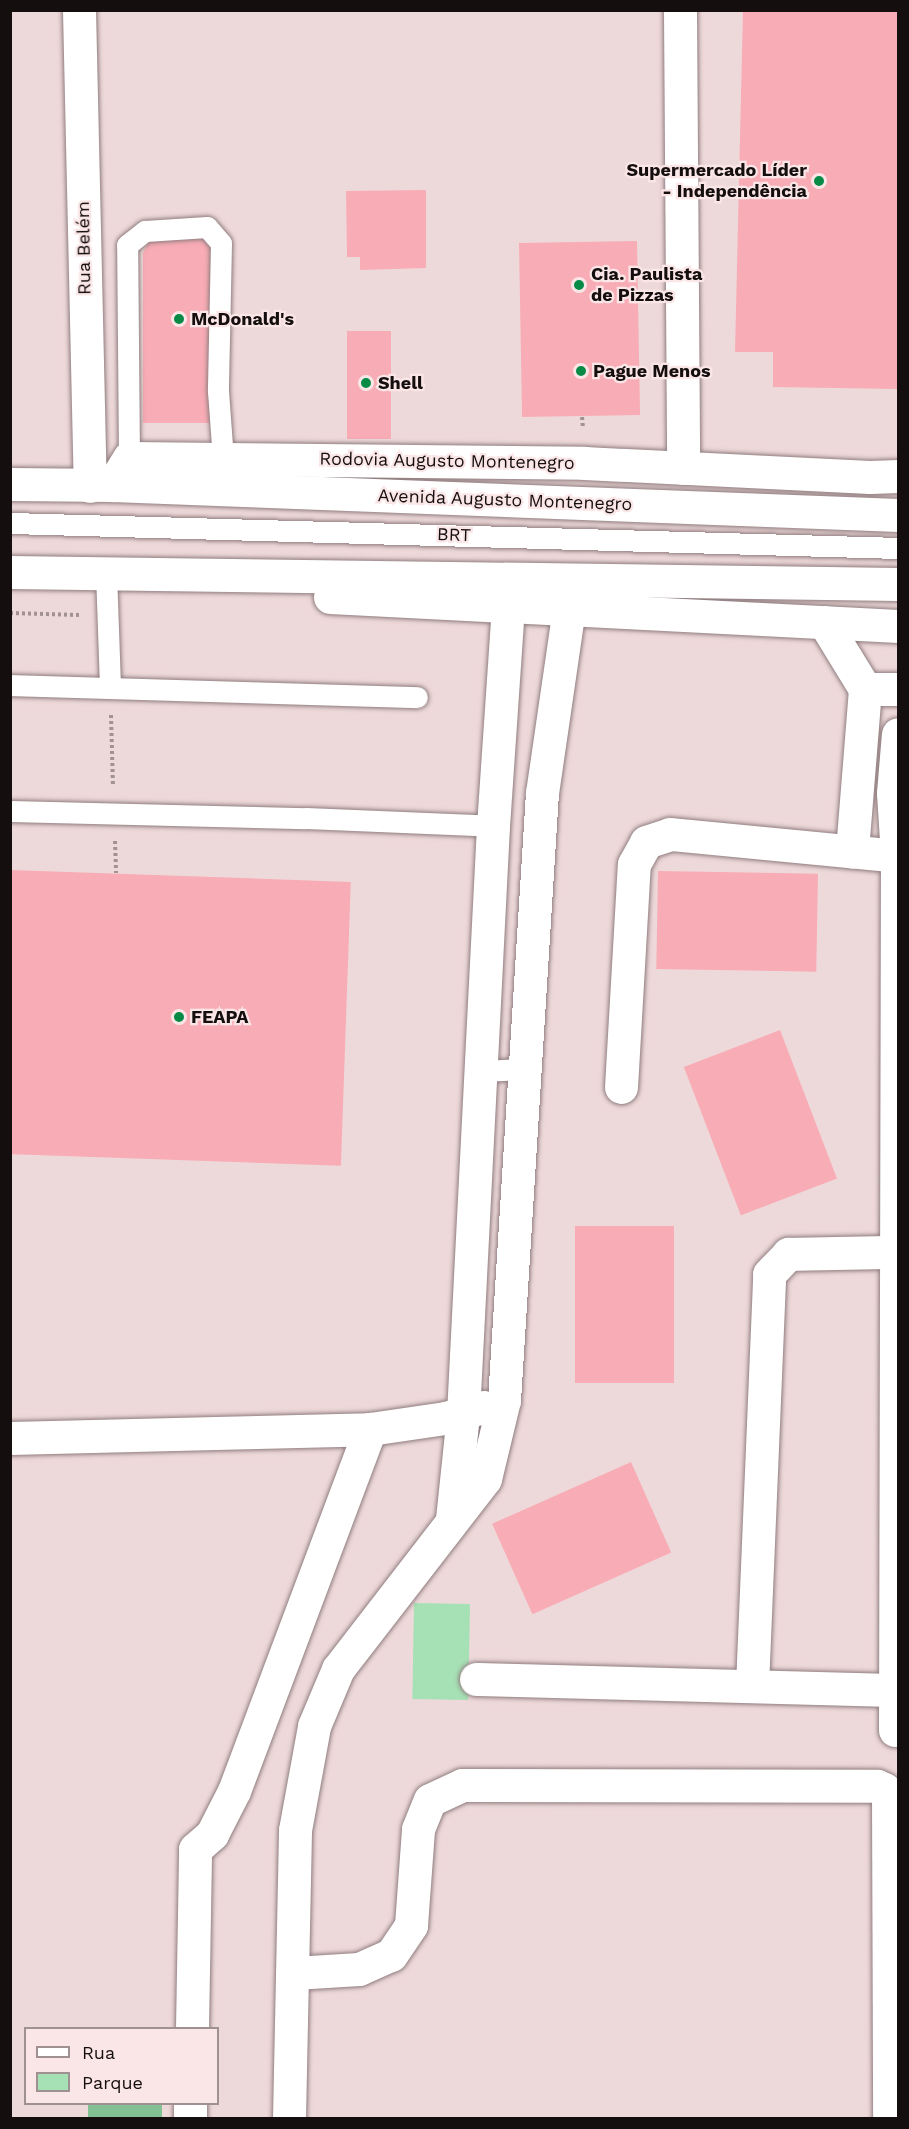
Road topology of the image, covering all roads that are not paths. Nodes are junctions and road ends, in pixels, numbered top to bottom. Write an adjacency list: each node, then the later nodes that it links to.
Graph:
1 (79, 10): 8 (street, Rua Belém)
2 (680, 10): 5 (street)
3 (129, 458): 4 (street, Rodovia Augusto Montenegro); 4 (lane); 8 (street)
4 (223, 459): 5 (street, Rodovia Augusto Montenegro)
5 (683, 468): 6 (street, Rodovia Augusto Montenegro)
6 (898, 476)
7 (10, 484): 8 (street)
8 (101, 485): 9 (street, Avenida Augusto Montenegro)
9 (898, 515)
10 (10, 523): 11 (lane, BRT)
11 (898, 548)
12 (10, 572): 13 (street)
13 (106, 572): 14 (street); 21 (lane)
14 (216, 573): 15 (street); 16 (street)
15 (898, 584)
16 (508, 604): 17 (street); 27 (street)
17 (569, 608): 18 (street); 30 (street)
18 (824, 622): 19 (street); 22 (street)
19 (898, 626)
20 (10, 685): 21 (lane)
21 (110, 688): 24 (lane)
22 (865, 689): 23 (street); 28 (street)
23 (898, 689)
24 (417, 697)
25 (898, 734): 29 (street)
26 (10, 811): 27 (lane)
27 (493, 826): 31 (street)
28 (852, 851): 29 (street); 32 (street)
29 (897, 856): 33 (street)
30 (525, 1069): 31 (lane); 34 (street)
31 (480, 1071): 35 (street)
32 (621, 1087)
33 (896, 1252): 40 (street); 41 (street)
34 (504, 1400): 35 (street); 38 (street)
35 (463, 1414): 36 (street); 38 (street)
36 (370, 1429): 37 (street); 44 (street)
37 (10, 1438)
38 (452, 1519): 43 (street)
39 (476, 1679): 40 (street)
40 (752, 1686): 41 (street)
41 (895, 1690): 42 (street)
42 (895, 1730)
43 (294, 1973): 45 (street); 46 (street)
44 (192, 2027)
45 (289, 2118)
46 (889, 2118)

